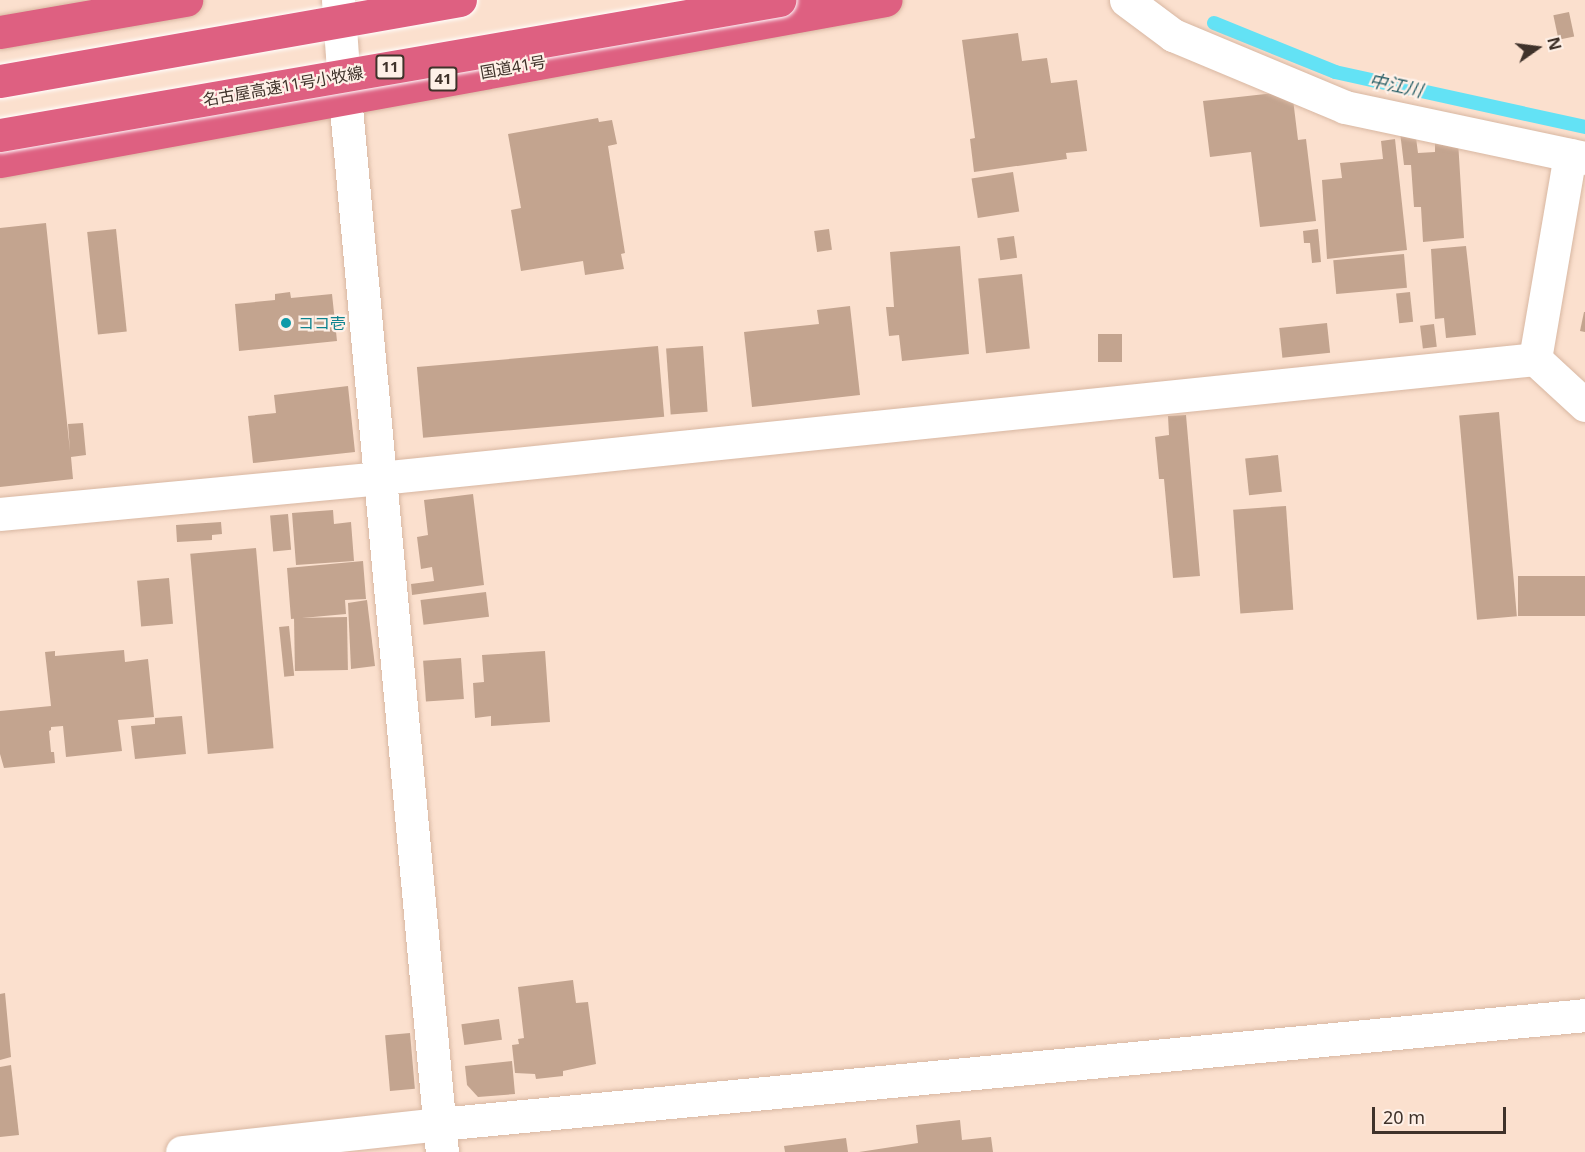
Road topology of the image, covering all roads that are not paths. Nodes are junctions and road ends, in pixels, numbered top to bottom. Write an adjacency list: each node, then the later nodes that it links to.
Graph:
1 (186, 0): 7 (highway)
2 (338, 0): 9 (street)
3 (460, 0): 8 (highway, bridge)
4 (780, 0): 10 (highway, 名古屋高速11号小牧線 / 11, bridge)
5 (885, 0): 9 (highway, 国道41号 / 41)
6 (1126, 0): 11 (street)
7 (0, 33)
8 (0, 81)
9 (345, 97): 12 (highway, 国道41号 / 41); 15 (street)
10 (0, 135)
11 (1577, 157): 13 (street)
12 (0, 160)
13 (1535, 359): 14 (street); 15 (street)
14 (1585, 405)
15 (380, 478): 16 (street); 18 (street)
16 (0, 514)
17 (1585, 1015): 18 (street)
18 (441, 1138): 19 (street)
19 (182, 1152)

